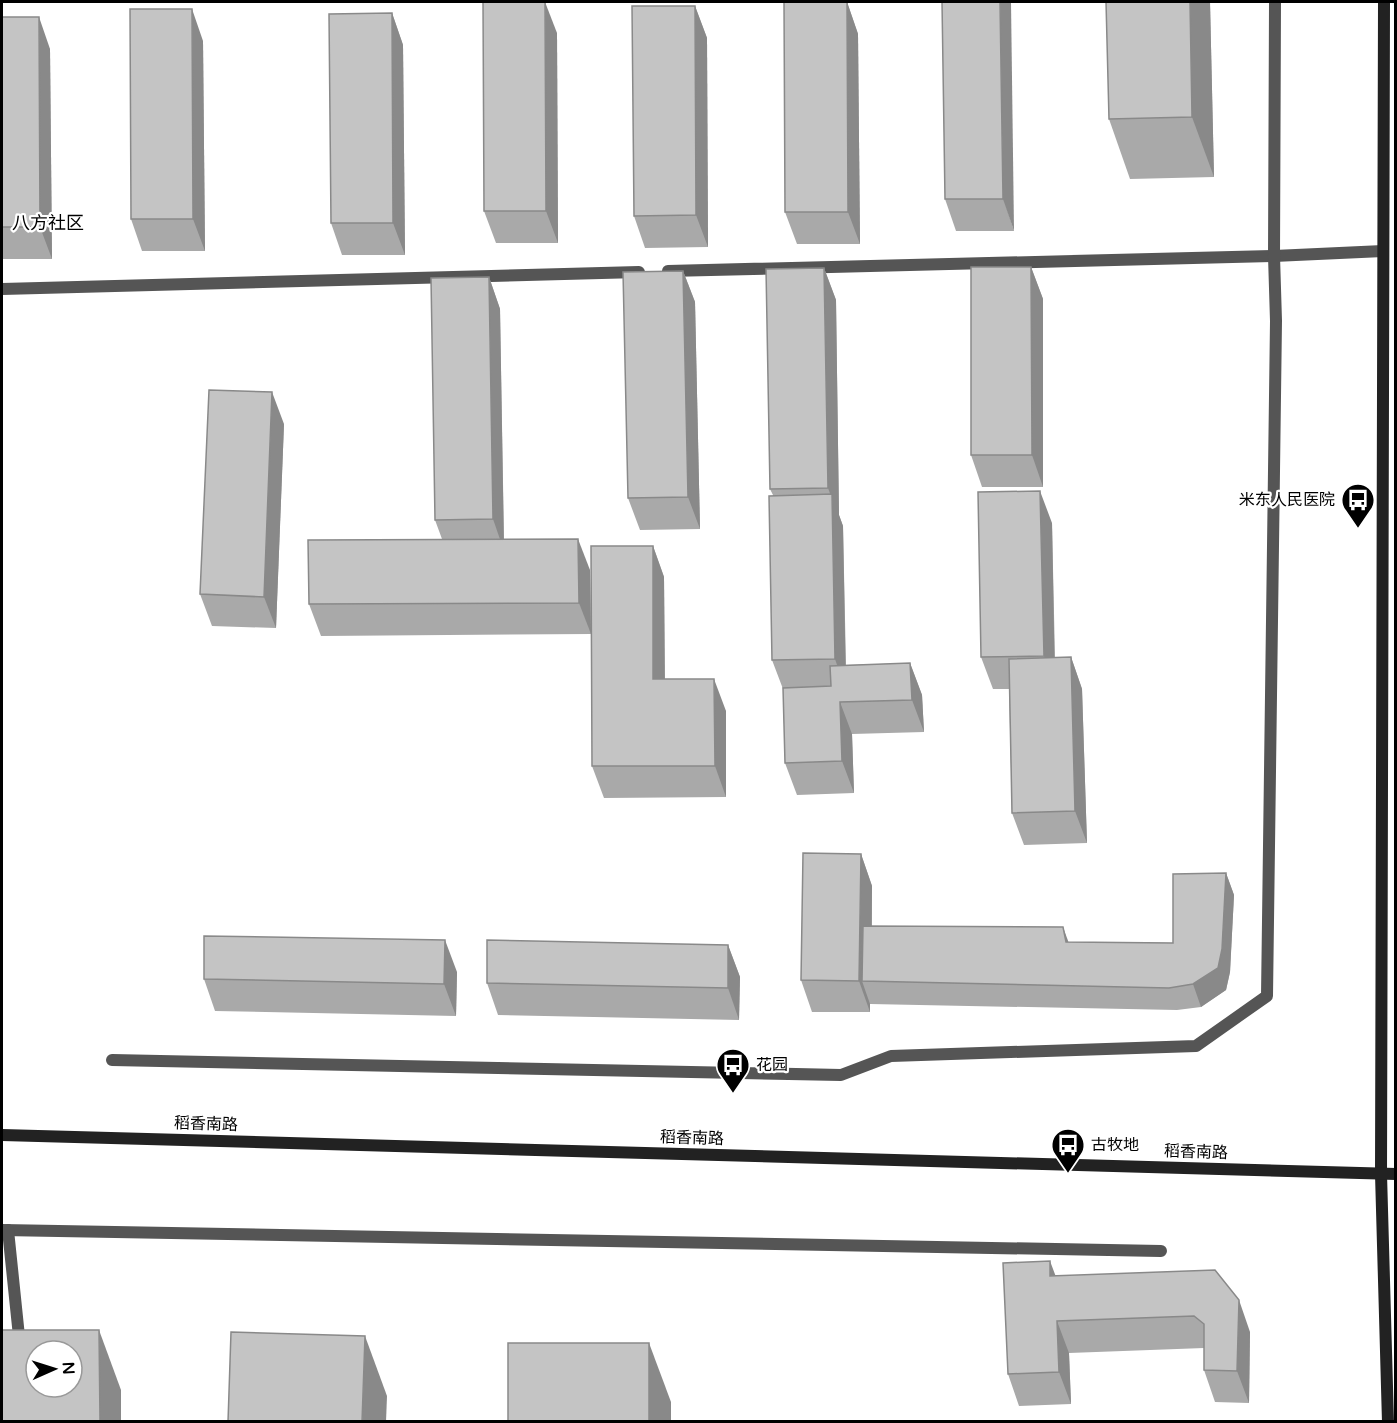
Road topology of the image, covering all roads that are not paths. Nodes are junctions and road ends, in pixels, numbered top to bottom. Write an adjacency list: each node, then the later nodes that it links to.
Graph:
1 (1275, 2): 4 (street)
2 (1384, 2): 3 (main road)
3 (1383, 251): 4 (street); 8 (main road)
4 (1274, 255): 5 (street); 6 (street)
5 (2, 289)
6 (112, 1060)
7 (2, 1135): 8 (main road, 稻香南路)
8 (1382, 1174): 9 (main road, 稻香南路); 13 (main road)
9 (1395, 1174)
10 (5, 1230): 11 (street); 12 (street)
11 (1161, 1251)
12 (21, 1354)
13 (1388, 1422)

